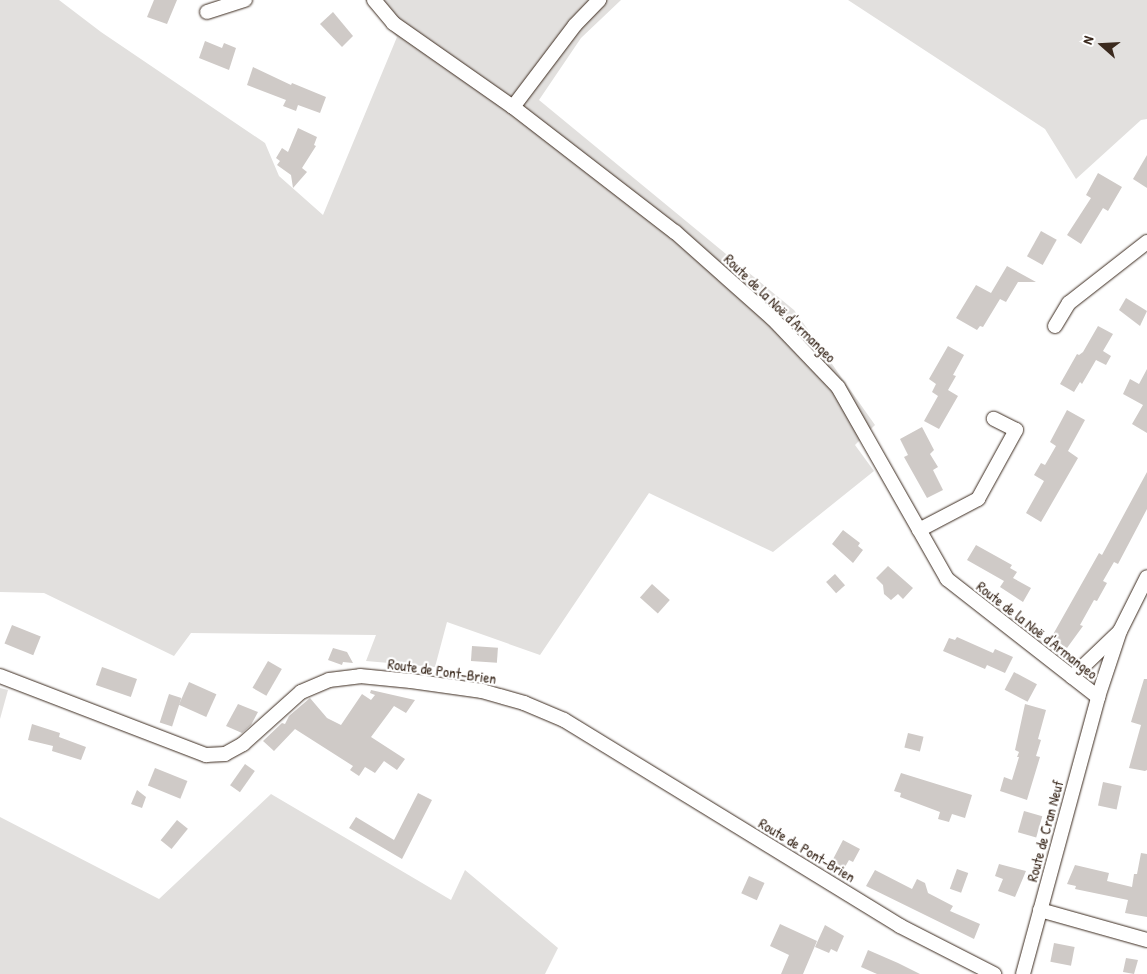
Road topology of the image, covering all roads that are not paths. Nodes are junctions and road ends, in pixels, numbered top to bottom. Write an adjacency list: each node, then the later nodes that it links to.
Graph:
1 (245, 0): 4 (street)
2 (374, 0): 5 (street, Route de la Noë d'Armangeo)
3 (599, 0): 5 (street)
4 (207, 12)
5 (513, 107): 9 (street, Route de la Noë d'Armangeo)
6 (1147, 242): 7 (street)
7 (1055, 326)
8 (994, 419): 9 (street)
9 (919, 530): 13 (street, Route de la Noë d'Armangeo)
10 (1147, 576): 11 (street)
11 (1120, 631): 13 (street); 14 (street, Route de Cran Neuf)
12 (0, 676): 17 (street, Route de Pont-Brien)
13 (1072, 677): 14 (street, Route de la Noë d'Armangeo)
14 (1098, 697): 15 (street, Route de Cran Neuf)
15 (1040, 910): 16 (street); 18 (street, Route de Cran Neuf)
16 (1147, 940)
17 (994, 974)
18 (1023, 974)

